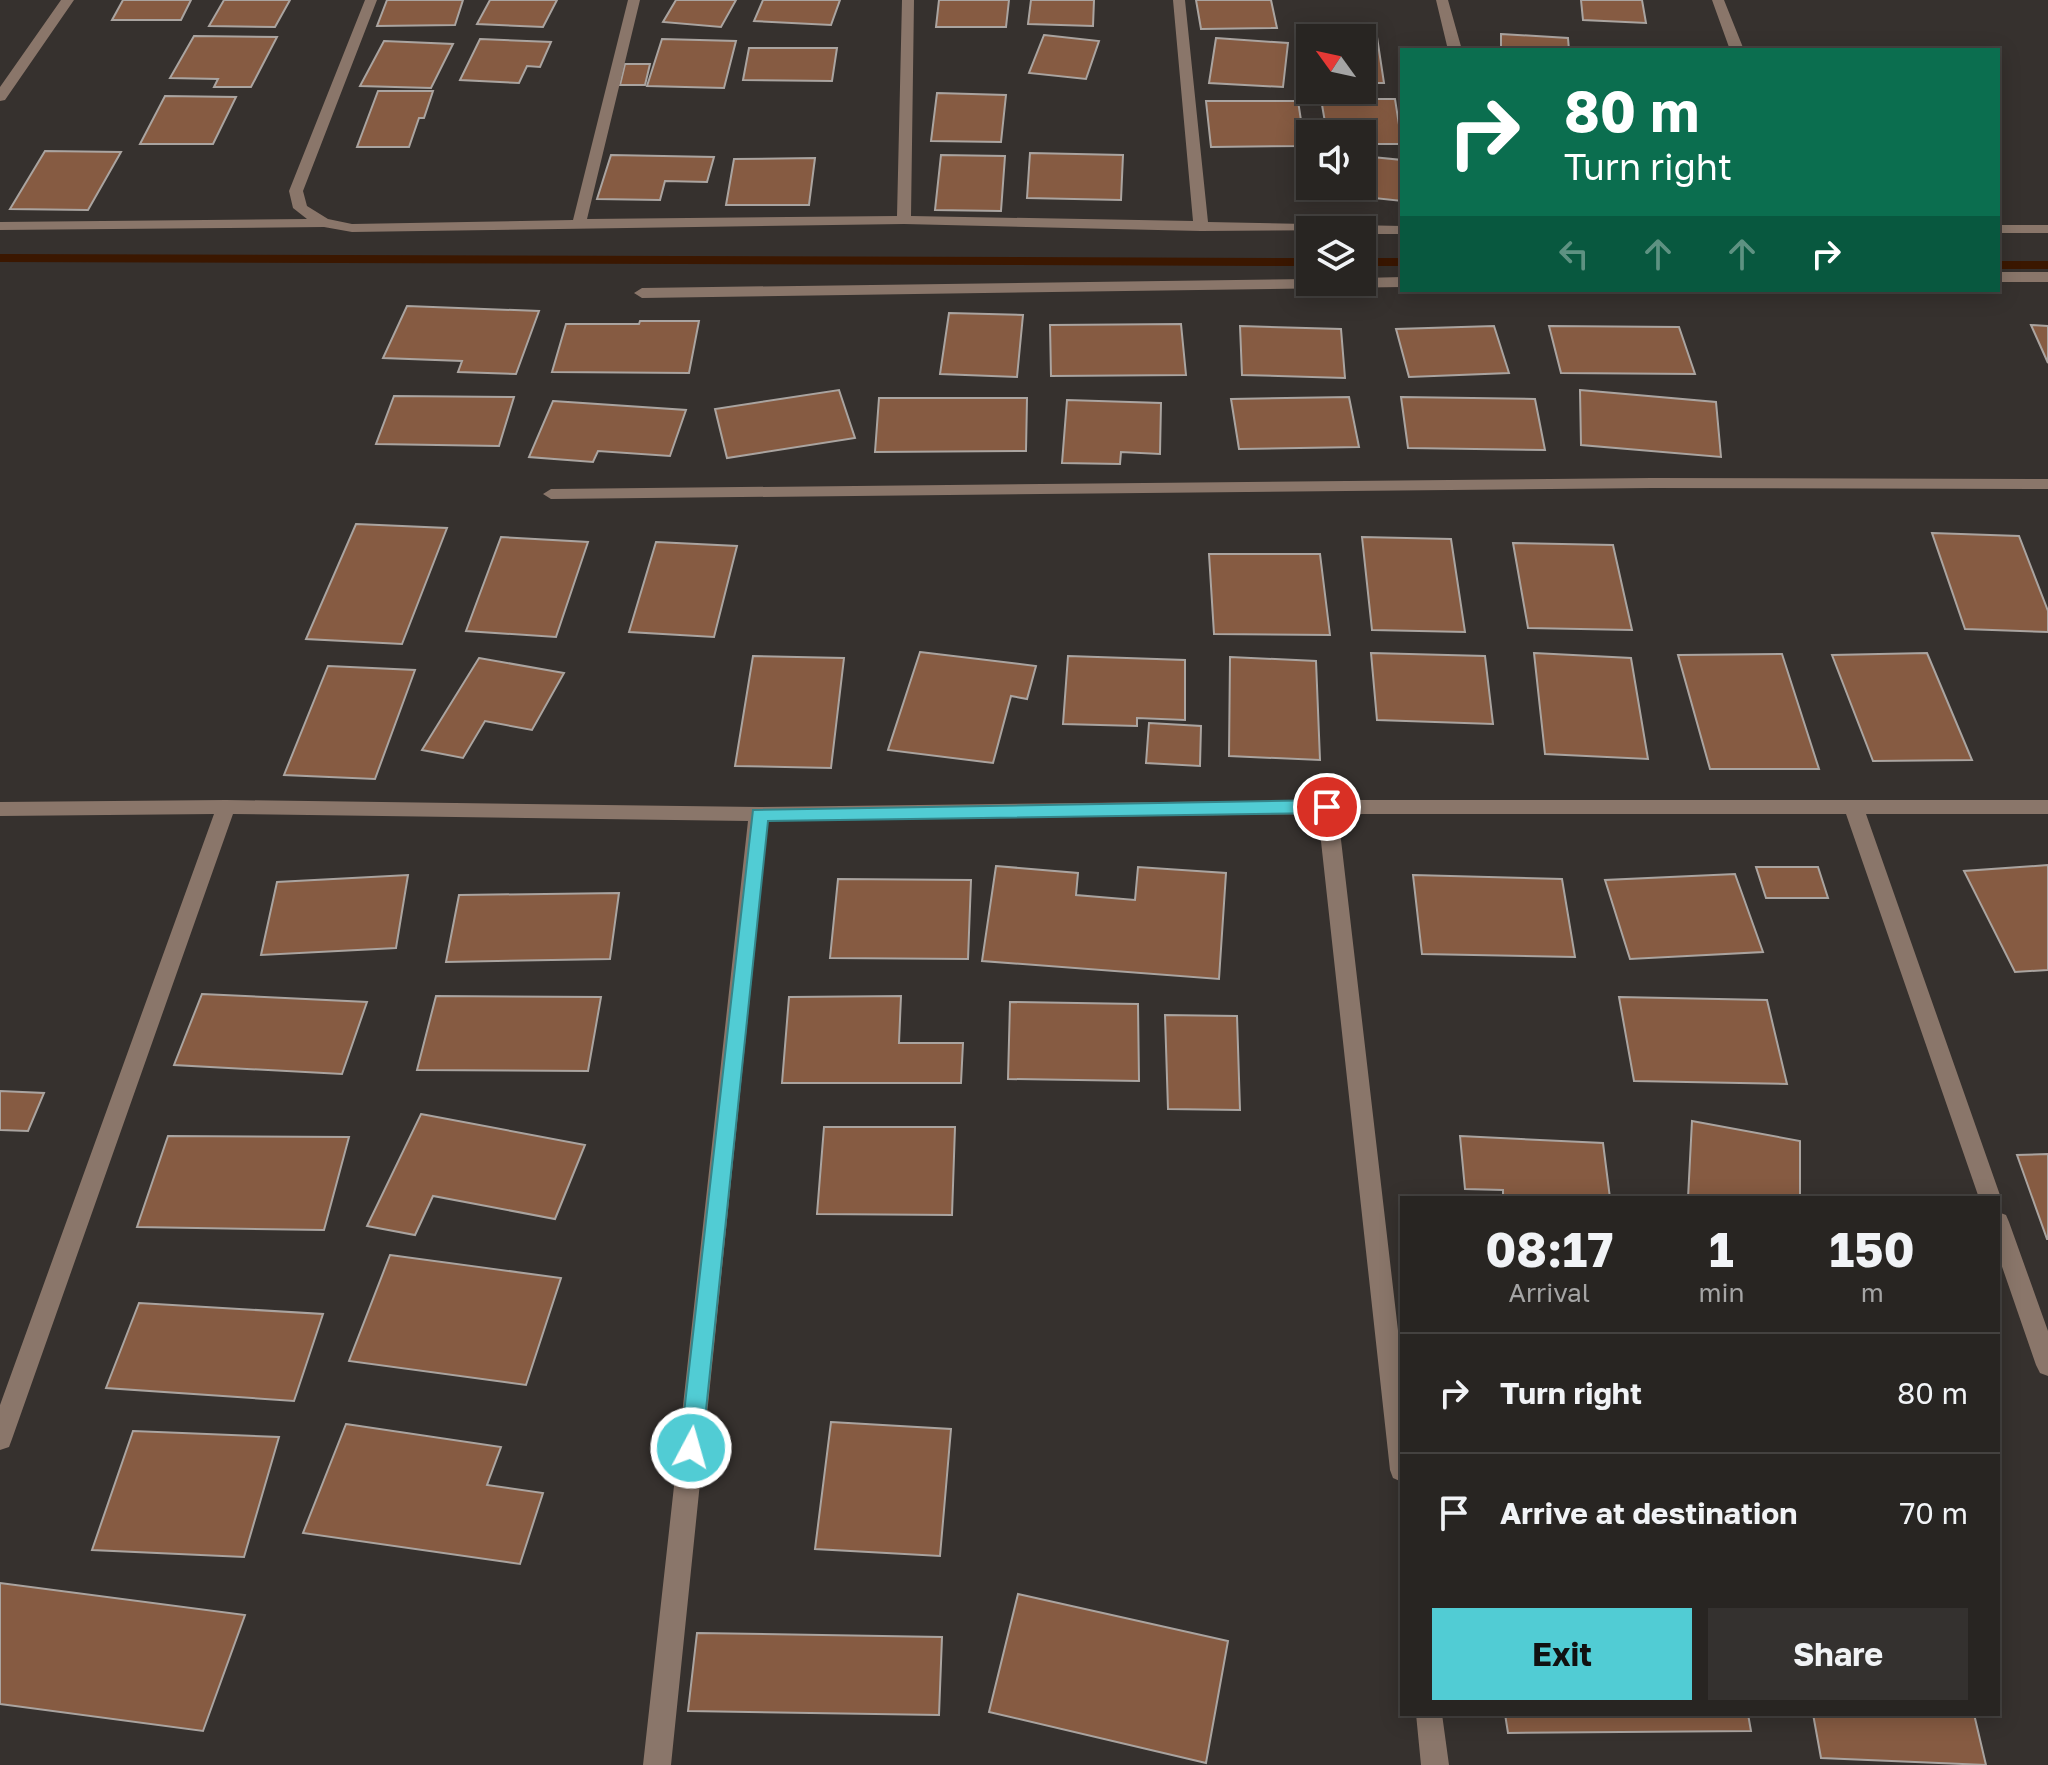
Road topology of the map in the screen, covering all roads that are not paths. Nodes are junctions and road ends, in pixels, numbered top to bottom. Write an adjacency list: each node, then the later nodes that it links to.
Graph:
1 (68, 0): 10 (street)
2 (371, 0): 12 (street)
3 (634, 0): 13 (street)
4 (908, 0): 11 (street)
5 (1179, 0): 15 (street)
6 (1442, 0): 8 (street)
7 (1718, 0): 9 (street)
8 (1454, 48)
9 (1736, 48)
10 (0, 97)
11 (904, 220): 13 (street); 15 (street)
12 (324, 223): 13 (street); 14 (street)
13 (579, 224)
14 (0, 226)
15 (1201, 227): 18 (street)
16 (2000, 229): 17 (street)
17 (2048, 229)
18 (1400, 230)
19 (2000, 277): 20 (street)
20 (2048, 277)
21 (1400, 282): 22 (street)
22 (642, 293)
23 (2048, 484): 24 (street)
24 (551, 494)
25 (226, 807): 29 (street); 30 (street); 34 (street)
26 (1327, 807): 28 (street); 30 (street); 35 (street)
27 (2048, 807): 28 (street)
28 (1854, 808): 31 (street)
29 (0, 809)
30 (759, 814): 37 (street)
31 (1989, 1196)
32 (2000, 1228): 33 (street)
33 (2048, 1365)
34 (0, 1439)
35 (1400, 1452)
36 (1429, 1716): 38 (street)
37 (657, 1765)
38 (1435, 1765)

